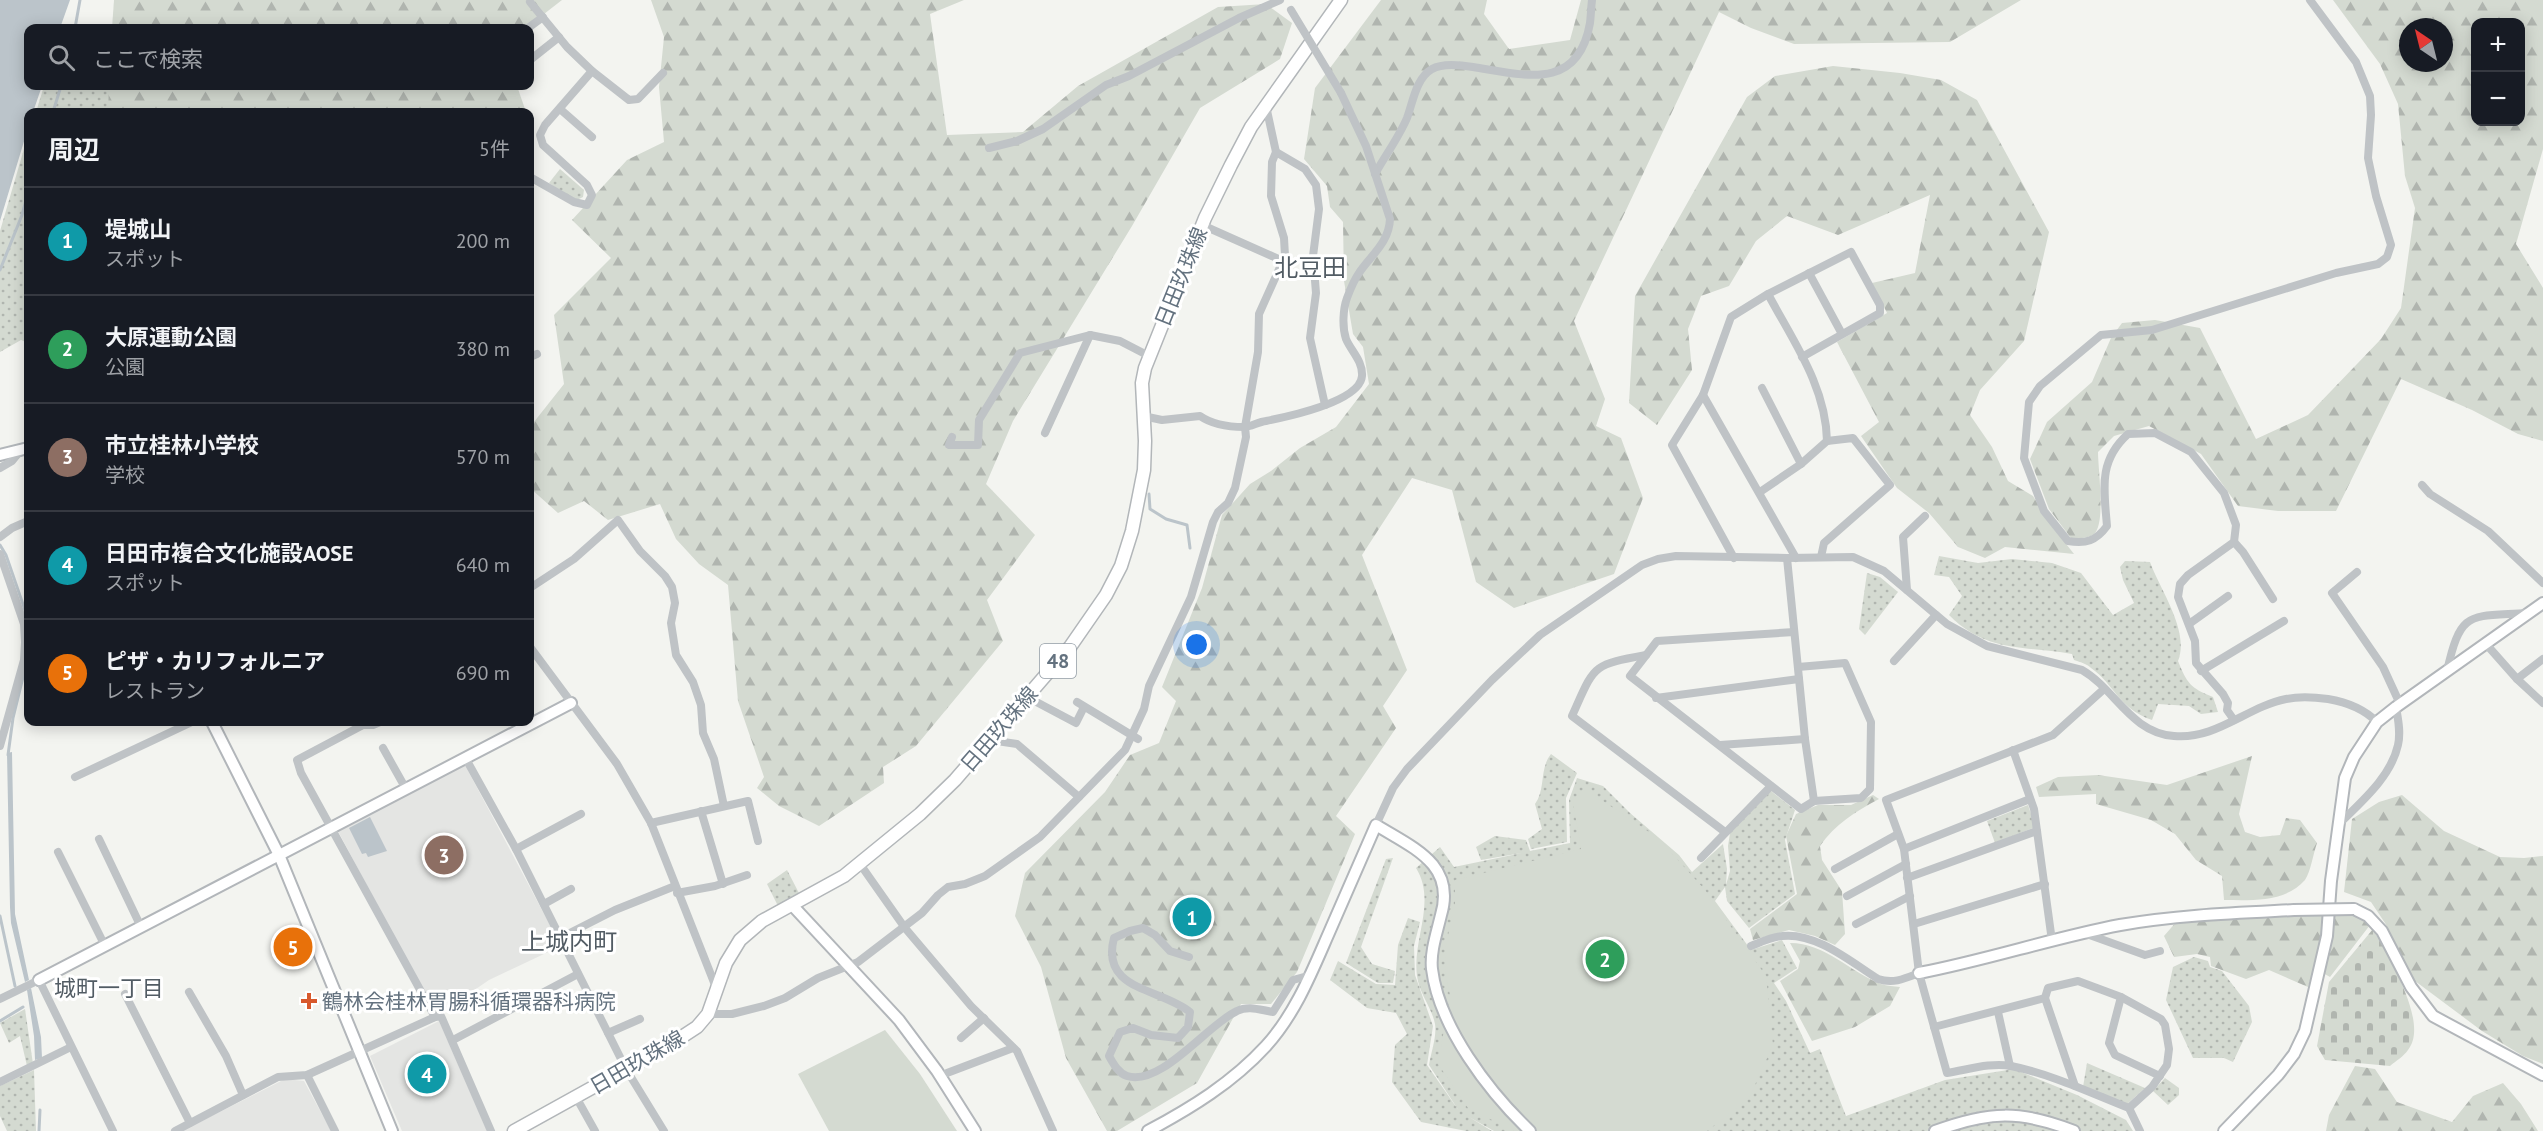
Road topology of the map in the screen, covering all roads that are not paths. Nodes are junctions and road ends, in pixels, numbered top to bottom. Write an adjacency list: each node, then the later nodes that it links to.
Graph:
1 (1280, 0): 16 (street)
2 (1286, 0): 18 (street, bridge)
3 (1341, 0): 13 (main road, 日田玖珠線 / 48)
4 (1592, 0): 18 (street)
5 (2310, 0): 46 (street)
6 (530, 2): 7 (street)
7 (543, 17): 8 (street); 9 (street)
8 (533, 24)
9 (559, 37): 10 (street); 11 (street)
10 (534, 57)
11 (592, 71): 12 (street); 14 (street)
12 (663, 73)
13 (1266, 106): 17 (street); 20 (main road, 日田玖珠線 / 48)
14 (560, 109): 15 (street); 19 (street)
15 (592, 137)
16 (989, 148)
17 (1276, 152): 21 (street); 30 (street)
18 (1375, 174): 30 (street)
19 (534, 179)
20 (1202, 225): 21 (street); 26 (main road, 日田玖珠線 / 48)
21 (1283, 261): 32 (street)
22 (1809, 273): 23 (street); 24 (street); 24 (street)
23 (1767, 294): 27 (street); 29 (street)
24 (1842, 334): 27 (street)
25 (1090, 335): 26 (street); 33 (street); 34 (street)
26 (1149, 356): 31 (main road, 日田玖珠線 / 48)
27 (1802, 357): 35 (street)
28 (1762, 388): 39 (street)
29 (1703, 395): 42 (street); 49 (street)
30 (1325, 405): 32 (street)
31 (1143, 416): 32 (street); 76 (main road, 日田玖珠線 / 48)
32 (1245, 427): 88 (street)
33 (1045, 433)
34 (952, 437)
35 (1827, 441): 39 (street); 48 (street)
36 (24, 449): 38 (street)
37 (24, 450): 40 (street)
38 (0, 455)
39 (1801, 464): 42 (street)
40 (0, 468)
41 (2422, 485): 53 (street)
42 (1760, 492): 51 (street)
43 (1925, 516): 55 (street)
44 (24, 524): 45 (street)
45 (0, 537)
46 (2234, 542): 57 (street); 63 (street)
47 (0, 554): 59 (street)
48 (1821, 557): 51 (street); 55 (street)
49 (1734, 558): 50 (street); 106 (street)
50 (1787, 558): 51 (street); 64 (street)
51 (1796, 558)
52 (2357, 572): 80 (street)
53 (2543, 583)
54 (534, 585): 102 (street)
55 (1906, 590): 61 (street)
56 (2228, 596): 63 (street)
57 (2273, 599)
58 (2543, 603): 60 (street)
59 (24, 608): 92 (street)
60 (2529, 613): 65 (street); 72 (street)
61 (1936, 615): 69 (street); 75 (street)
62 (2284, 621): 71 (street)
63 (2189, 624): 71 (street)
64 (1794, 632): 67 (street); 70 (street)
65 (2486, 644): 72 (street); 74 (street)
66 (534, 653): 79 (street)
67 (1646, 655): 77 (street); 110 (street)
68 (2543, 659): 74 (street)
69 (1894, 661)
70 (1798, 667): 73 (street); 101 (street)
71 (2201, 671): 81 (street)
72 (2447, 671): 80 (street)
73 (1799, 679): 77 (street); 89 (street)
74 (2517, 679): 78 (street)
75 (2104, 689): 81 (street); 94 (street)
76 (1027, 697): 88 (street); 90 (main road, 日田玖珠線 / 48)
77 (1656, 698): 91 (street)
78 (2543, 702)
79 (571, 704): 83 (street); 105 (street)
80 (2398, 705): 82 (street); 107 (street)
81 (2234, 720): 82 (street)
82 (2377, 722): 107 (street)
83 (534, 723)
84 (183, 726): 96 (street)
85 (214, 726): 117 (street)
86 (361, 726): 108 (street)
87 (529, 726): 95 (street)
88 (1134, 738): 99 (street)
89 (1805, 739): 91 (street); 101 (street)
90 (990, 740): 99 (street); 119 (main road, 日田玖珠線 / 48)
91 (1719, 745): 97 (street)
92 (0, 746)
93 (383, 748): 98 (street)
94 (2013, 750): 100 (street); 111 (street)
95 (466, 759): 98 (street); 114 (street)
96 (75, 777)
97 (1771, 786): 101 (street); 110 (street)
98 (406, 789): 108 (street)
99 (1079, 797): 135 (street)
100 (2030, 798): 109 (street); 115 (street)
101 (1814, 801)
102 (724, 806): 103 (street); 113 (street)
103 (701, 811): 105 (street); 124 (street)
104 (581, 814): 114 (street)
105 (651, 823): 127 (street)
106 (1376, 825): 146 (street); 189 (street)
107 (2337, 825): 193 (street)
108 (333, 827): 117 (street); 156 (street)
109 (2037, 831): 123 (street); 125 (street)
110 (1725, 832): 118 (street)
111 (1898, 834): 115 (street); 121 (street)
112 (99, 839): 134 (street)
113 (759, 841)
114 (516, 849): 130 (street)
115 (1904, 849): 120 (street)
116 (58, 852): 139 (street)
117 (279, 855): 134 (street); 165 (street)
118 (1701, 858)
119 (860, 864): 131 (main road, 日田玖珠線 / 48); 135 (street)
120 (1906, 864): 123 (street); 128 (street)
121 (1835, 869)
122 (747, 875): 124 (street)
123 (1907, 878): 129 (street)
124 (723, 884): 127 (street)
125 (2045, 884): 133 (street); 138 (street)
126 (571, 889): 130 (street)
127 (676, 890): 137 (street); 148 (street)
128 (1847, 896)
129 (1910, 896): 132 (street); 133 (street)
130 (544, 904): 137 (street)
131 (792, 906): 143 (street); 148 (main road, 日田玖珠線 / 48)
132 (1856, 924)
133 (1914, 924): 144 (street)
134 (141, 927): 139 (street)
135 (904, 928): 143 (street); 158 (street)
136 (2084, 933): 138 (street); 141 (street); 169 (street, bridge)
137 (560, 938): 145 (street)
138 (2052, 941): 144 (street)
139 (105, 946): 147 (street)
140 (1751, 946): 144 (street)
141 (2160, 951)
142 (1189, 957): 146 (street)
143 (850, 965): 155 (street); 186 (street)
144 (1919, 973): 159 (street)
145 (578, 974): 160 (street); 162 (street)
146 (1311, 975): 188 (street)
147 (31, 984): 152 (street); 163 (street)
148 (717, 991): 155 (main road, 日田玖珠線 / 48)
149 (189, 992): 174 (street)
150 (125, 994): 177 (street)
151 (2121, 997): 153 (street); 171 (street); 171 (street)
152 (0, 998)
153 (2045, 998): 154 (street); 173 (street)
154 (1998, 1012): 159 (street); 166 (street)
155 (708, 1014): 167 (main road, 日田玖珠線 / 48)
156 (435, 1017): 162 (street); 165 (street)
157 (639, 1018): 160 (street)
158 (984, 1018): 161 (street); 164 (street)
159 (1934, 1027): 166 (street)
160 (608, 1033): 167 (street)
161 (961, 1038)
162 (453, 1040): 182 (street)
163 (71, 1047): 172 (street); 178 (street)
164 (1013, 1048): 168 (street); 187 (street)
165 (359, 1053): 170 (street); 181 (street)
166 (2010, 1066): 173 (street)
167 (626, 1069): 175 (main road, 日田玖珠線 / 48); 185 (street)
168 (947, 1073)
169 (2543, 1074)
170 (307, 1075): 174 (street); 180 (street)
171 (2160, 1076): 176 (street)
172 (0, 1082)
173 (2076, 1086): 176 (street)
174 (243, 1095): 177 (street)
175 (576, 1097): 183 (main road, 日田玖珠線 / 48); 184 (street)
176 (2129, 1108): 192 (street)
177 (190, 1124): 179 (street)
178 (113, 1131)
179 (175, 1131)
180 (335, 1131)
181 (392, 1131)
182 (491, 1131)
183 (514, 1131)
184 (595, 1131)
185 (663, 1131)
186 (975, 1131)
187 (1053, 1131)
188 (1148, 1131)
189 (1530, 1131)
190 (1935, 1131): 191 (street)
191 (2074, 1131)
192 (2140, 1131)
193 (2224, 1131)

